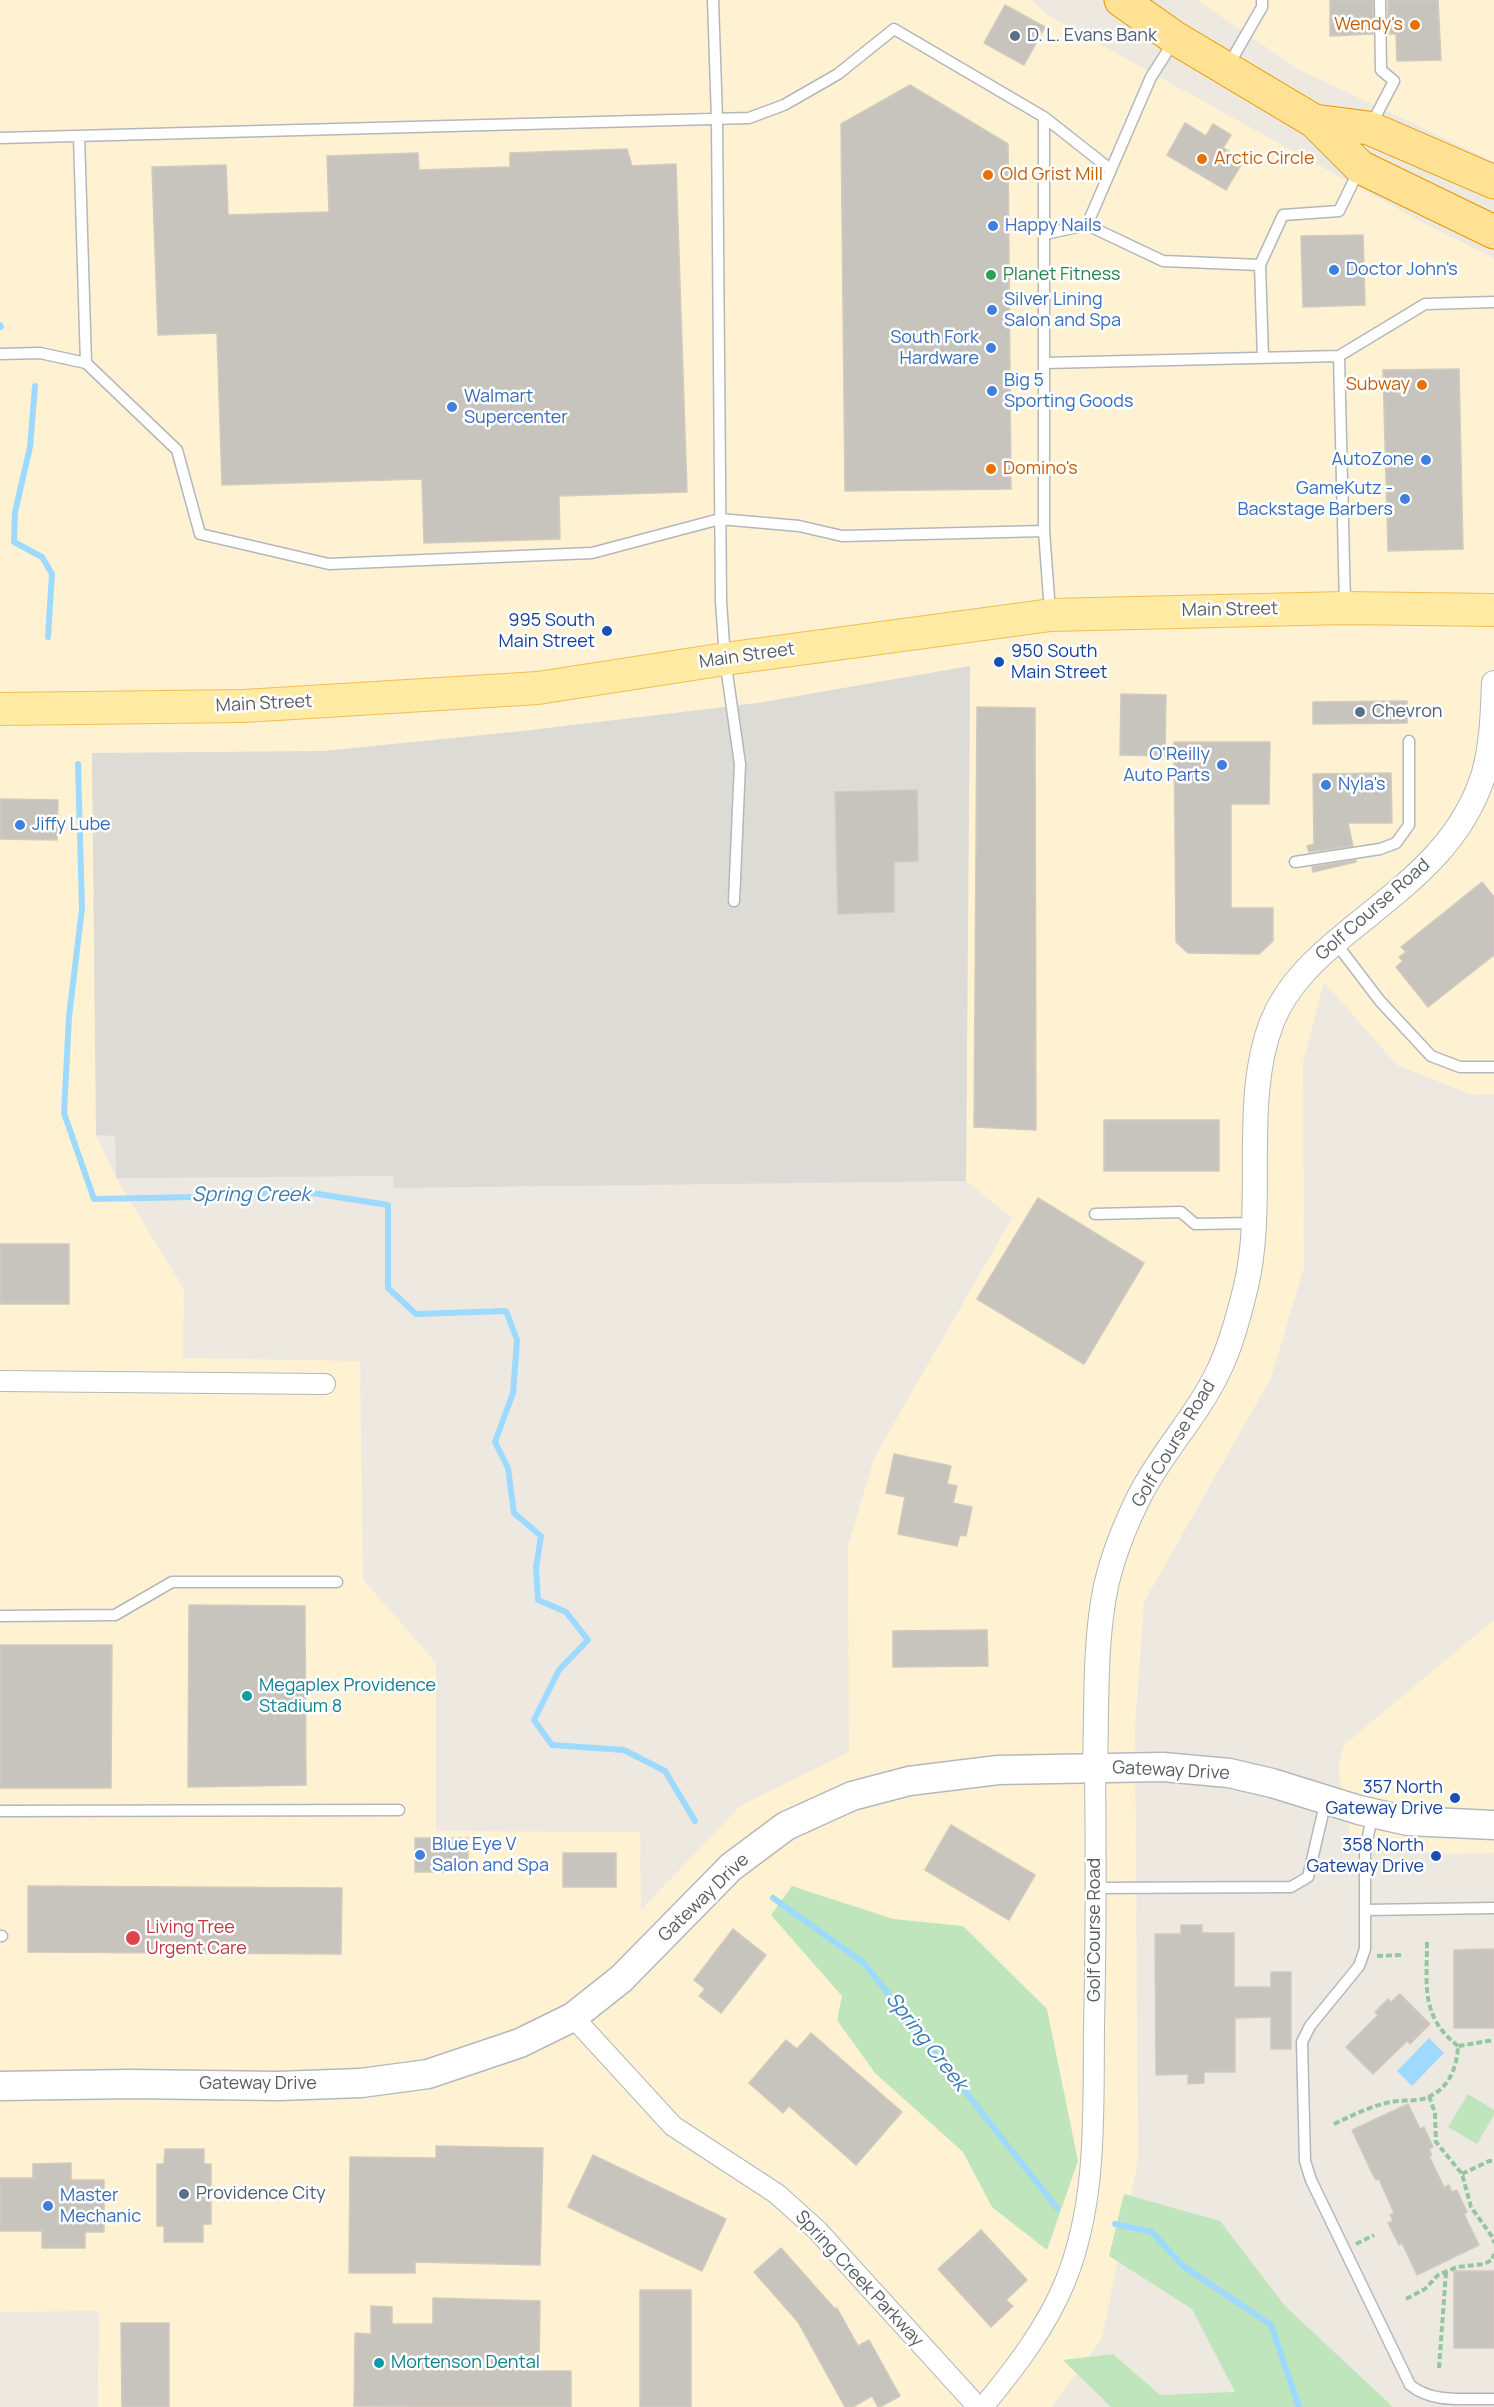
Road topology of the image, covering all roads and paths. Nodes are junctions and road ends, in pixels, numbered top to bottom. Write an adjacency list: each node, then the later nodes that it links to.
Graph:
1 (714, 0): 8 (lane)
2 (1121, 0): 5 (highway)
3 (1262, 0): 6 (lane)
4 (1380, 0): 10 (lane)
5 (1175, 38): 6 (highway); 14 (lane)
6 (1227, 69): 9 (highway)
7 (1044, 117): 8 (lane); 14 (lane); 18 (lane)
8 (717, 119): 11 (lane); 26 (lane)
9 (1314, 121): 10 (highway); 13 (highway)
10 (1369, 128): 15 (highway)
11 (79, 136): 12 (lane); 24 (lane)
12 (0, 138)
13 (1360, 167): 17 (highway); 19 (lane)
14 (1110, 169): 16 (lane)
15 (1494, 182)
16 (1087, 225): 18 (lane); 19 (lane)
17 (1494, 232)
18 (1045, 234): 25 (lane)
19 (1260, 265): 23 (lane)
20 (1494, 302): 22 (lane)
21 (0, 354): 24 (lane)
22 (1339, 356): 23 (lane); 28 (lane)
23 (1263, 358): 25 (lane)
24 (86, 363): 26 (lane)
25 (1045, 363): 27 (lane)
26 (720, 519): 27 (lane); 31 (lane)
27 (1044, 531): 30 (lane)
28 (1345, 608): 29 (main road, Main Street); 30 (main road, Main Street)
29 (1494, 610)
30 (1051, 615): 31 (main road, Main Street)
31 (725, 659): 33 (main road, Main Street); 36 (lane)
32 (1494, 683): 37 (street, Golf Course Road)
33 (0, 709)
34 (1409, 741): 35 (lane)
35 (1295, 862)
36 (734, 901)
37 (1335, 941): 38 (lane); 40 (street, Golf Course Road)
38 (1494, 1067)
39 (1095, 1214): 40 (lane)
40 (1254, 1223): 45 (street, Golf Course Road)
41 (0, 1381): 42 (street)
42 (325, 1384)
43 (337, 1582): 44 (lane)
44 (0, 1616)
45 (1095, 1767): 46 (main road, Gateway Drive); 51 (street, Golf Course Road); 57 (main road, Gateway Drive)
46 (1326, 1800): 49 (main road, Gateway Drive); 51 (lane)
47 (399, 1810): 48 (lane)
48 (0, 1811)
49 (1373, 1813): 50 (main road, Gateway Drive); 53 (lane)
50 (1494, 1825)
51 (1096, 1888): 73 (street, Golf Course Road)
52 (1494, 1908): 53 (lane)
53 (1365, 1910): 56 (lane)
54 (1427, 1942): 59 (path)
55 (1401, 1955): 56 (path)
56 (1362, 1956): 71 (lane)
57 (573, 2018): 60 (main road, Gateway Drive); 72 (street, Spring Creek Parkway)
58 (1494, 2040): 59 (path)
59 (1458, 2046): 61 (path)
60 (0, 2086)
61 (1429, 2096): 62 (path); 64 (path)
62 (1334, 2124)
63 (1494, 2161): 64 (path)
64 (1462, 2174): 65 (path)
65 (1494, 2242)
66 (1494, 2253): 67 (path)
67 (1493, 2261): 68 (path)
68 (1446, 2271): 69 (path); 70 (path)
69 (1406, 2299)
70 (1439, 2368)
71 (1494, 2399)
72 (978, 2407)
73 (983, 2407)

